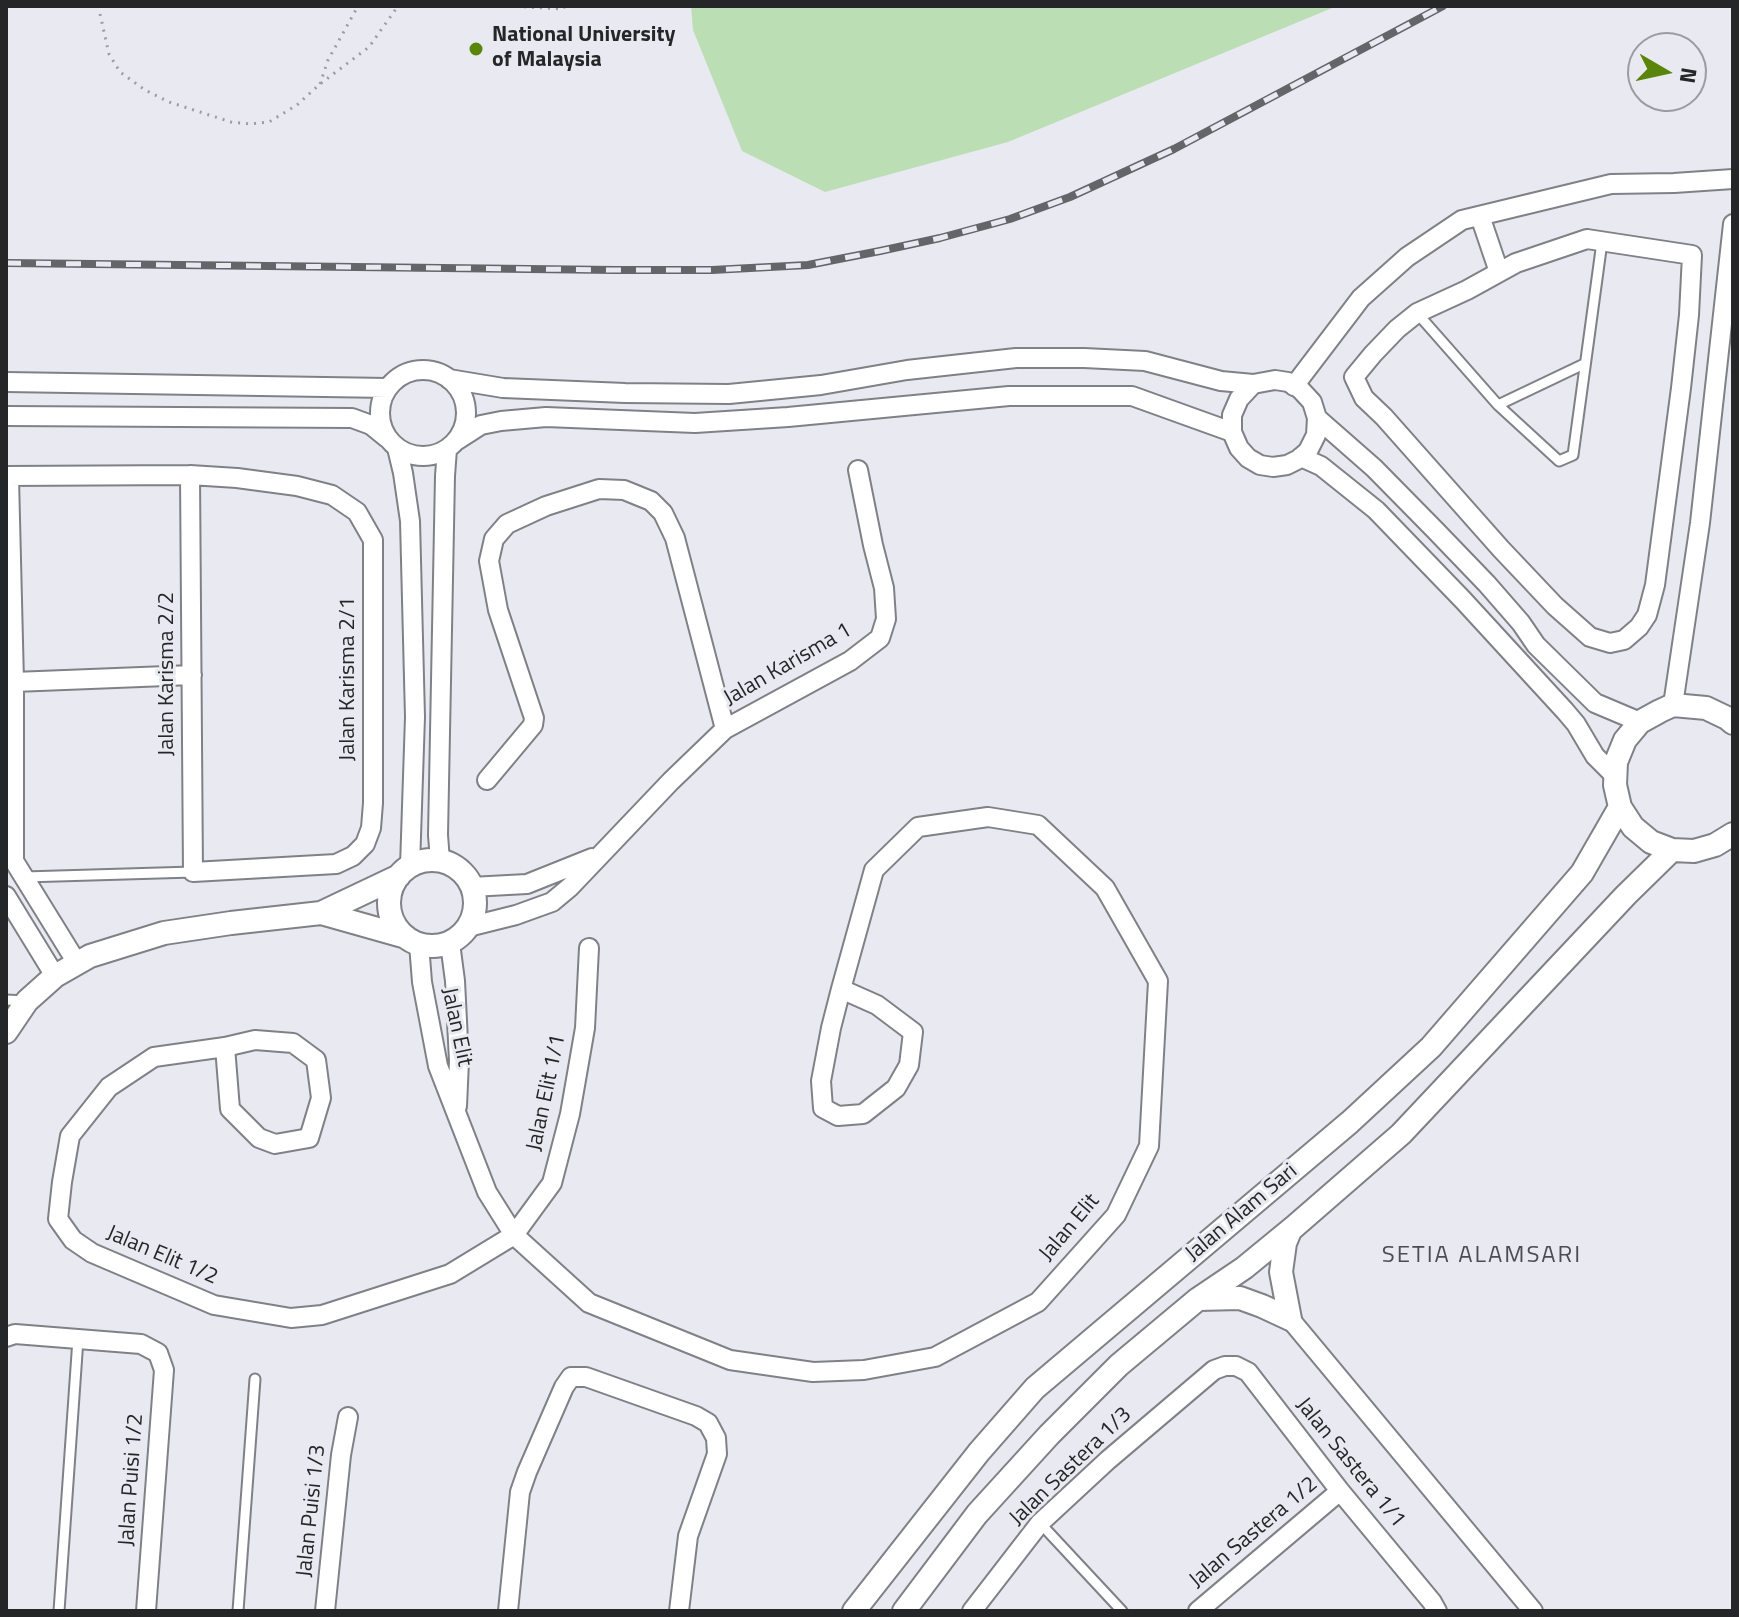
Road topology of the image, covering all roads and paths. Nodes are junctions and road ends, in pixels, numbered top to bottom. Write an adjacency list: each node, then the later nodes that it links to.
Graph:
1 (100, 6): 6 (path)
2 (358, 6): 6 (path)
3 (398, 6): 6 (path)
4 (508, 6): 5 (path)
5 (565, 6)
6 (320, 84)
7 (1733, 179): 8 (street)
8 (1480, 216): 11 (street); 17 (street)
9 (1733, 224): 29 (street)
10 (1602, 242): 11 (street); 13 (lane); 29 (street)
11 (1499, 272): 12 (street)
12 (1417, 313): 19 (lane); 30 (street)
13 (1584, 364): 19 (lane); 19 (lane)
14 (449, 379): 16 (street); 18 (street); 24 (street)
15 (6, 382): 18 (street)
16 (1253, 384): 17 (street); 22 (street)
17 (1294, 386): 21 (street)
18 (388, 388): 23 (street)
19 (1498, 405)
20 (6, 416): 23 (street)
21 (1317, 418): 25 (street); 31 (street)
22 (1232, 432): 24 (street); 25 (street)
23 (392, 443): 24 (street); 46 (street)
24 (452, 445): 44 (street)
25 (1301, 457): 38 (street)
26 (858, 470): 37 (street, Jalan Karisma 1)
27 (190, 475): 28 (street, Jalan Karisma 2/1); 32 (street, Jalan Karisma 2/2); 47 (street, Jalan Karisma 2/1)
28 (6, 476): 33 (street)
29 (1682, 520): 30 (street); 34 (street)
30 (1507, 555): 31 (street)
31 (1482, 579): 35 (street)
32 (192, 675): 33 (street); 47 (street, Jalan Karisma 2/2)
33 (14, 682): 45 (street)
34 (1673, 705): 35 (street); 36 (street)
35 (1640, 722): 38 (street)
36 (1733, 723)
37 (725, 729): 39 (street); 43 (street, Jalan Karisma 1)
38 (1615, 776): 40 (street)
39 (487, 780)
40 (1620, 807): 42 (street); 79 (street, Jalan Alam Sari)
41 (1733, 834): 42 (street)
42 (1672, 850): 62 (street, Jalan Alam Sari)
43 (599, 856): 48 (street, Jalan Karisma 1); 51 (street, Jalan Karisma 1)
44 (440, 861): 46 (street); 48 (street)
45 (15, 867): 47 (lane); 55 (street)
46 (405, 871): 50 (street); 52 (street)
47 (193, 872)
48 (471, 887): 51 (street)
49 (6, 896): 56 (street)
50 (321, 913): 52 (street); 55 (street)
51 (468, 927): 53 (street)
52 (412, 941): 53 (street); 61 (street, Jalan Elit)
53 (450, 943): 61 (street, Jalan Elit)
54 (589, 948): 63 (street, Jalan Elit 1/1)
55 (77, 963): 56 (street)
56 (55, 976): 58 (street)
57 (841, 989): 57 (street, Jalan Elit); 63 (street, Jalan Elit)
58 (16, 1000): 59 (street)
59 (6, 1032)
60 (225, 1047): 60 (street, Jalan Elit 1/2); 63 (street, Jalan Elit 1/2)
61 (456, 1117): 63 (street, Jalan Elit)
62 (1290, 1231): 64 (street, Jalan Alam Sari); 65 (street)
63 (514, 1235)
64 (1198, 1299): 65 (street); 80 (street, Jalan Alam Sari)
65 (1290, 1319): 85 (street)
66 (6, 1337): 67 (street)
67 (78, 1339): 73 (lane); 74 (street, Jalan Puisi 1/2)
68 (1214, 1370): 71 (street, Jalan Sastera 1/1); 72 (street, Jalan Sastera 1/3)
69 (255, 1379): 75 (lane)
70 (348, 1417): 76 (street, Jalan Puisi 1/3)
71 (1340, 1491): 83 (street, Jalan Sastera 1/2); 84 (street, Jalan Sastera 1/1)
72 (1040, 1523): 81 (street, Jalan Sastera 1/3); 82 (lane)
73 (59, 1611)
74 (146, 1611)
75 (238, 1611)
76 (325, 1611)
77 (508, 1611): 78 (street)
78 (679, 1611)
79 (854, 1611)
80 (904, 1611)
81 (972, 1611)
82 (1122, 1611)
83 (1198, 1611)
84 (1437, 1611)
85 (1533, 1611)

